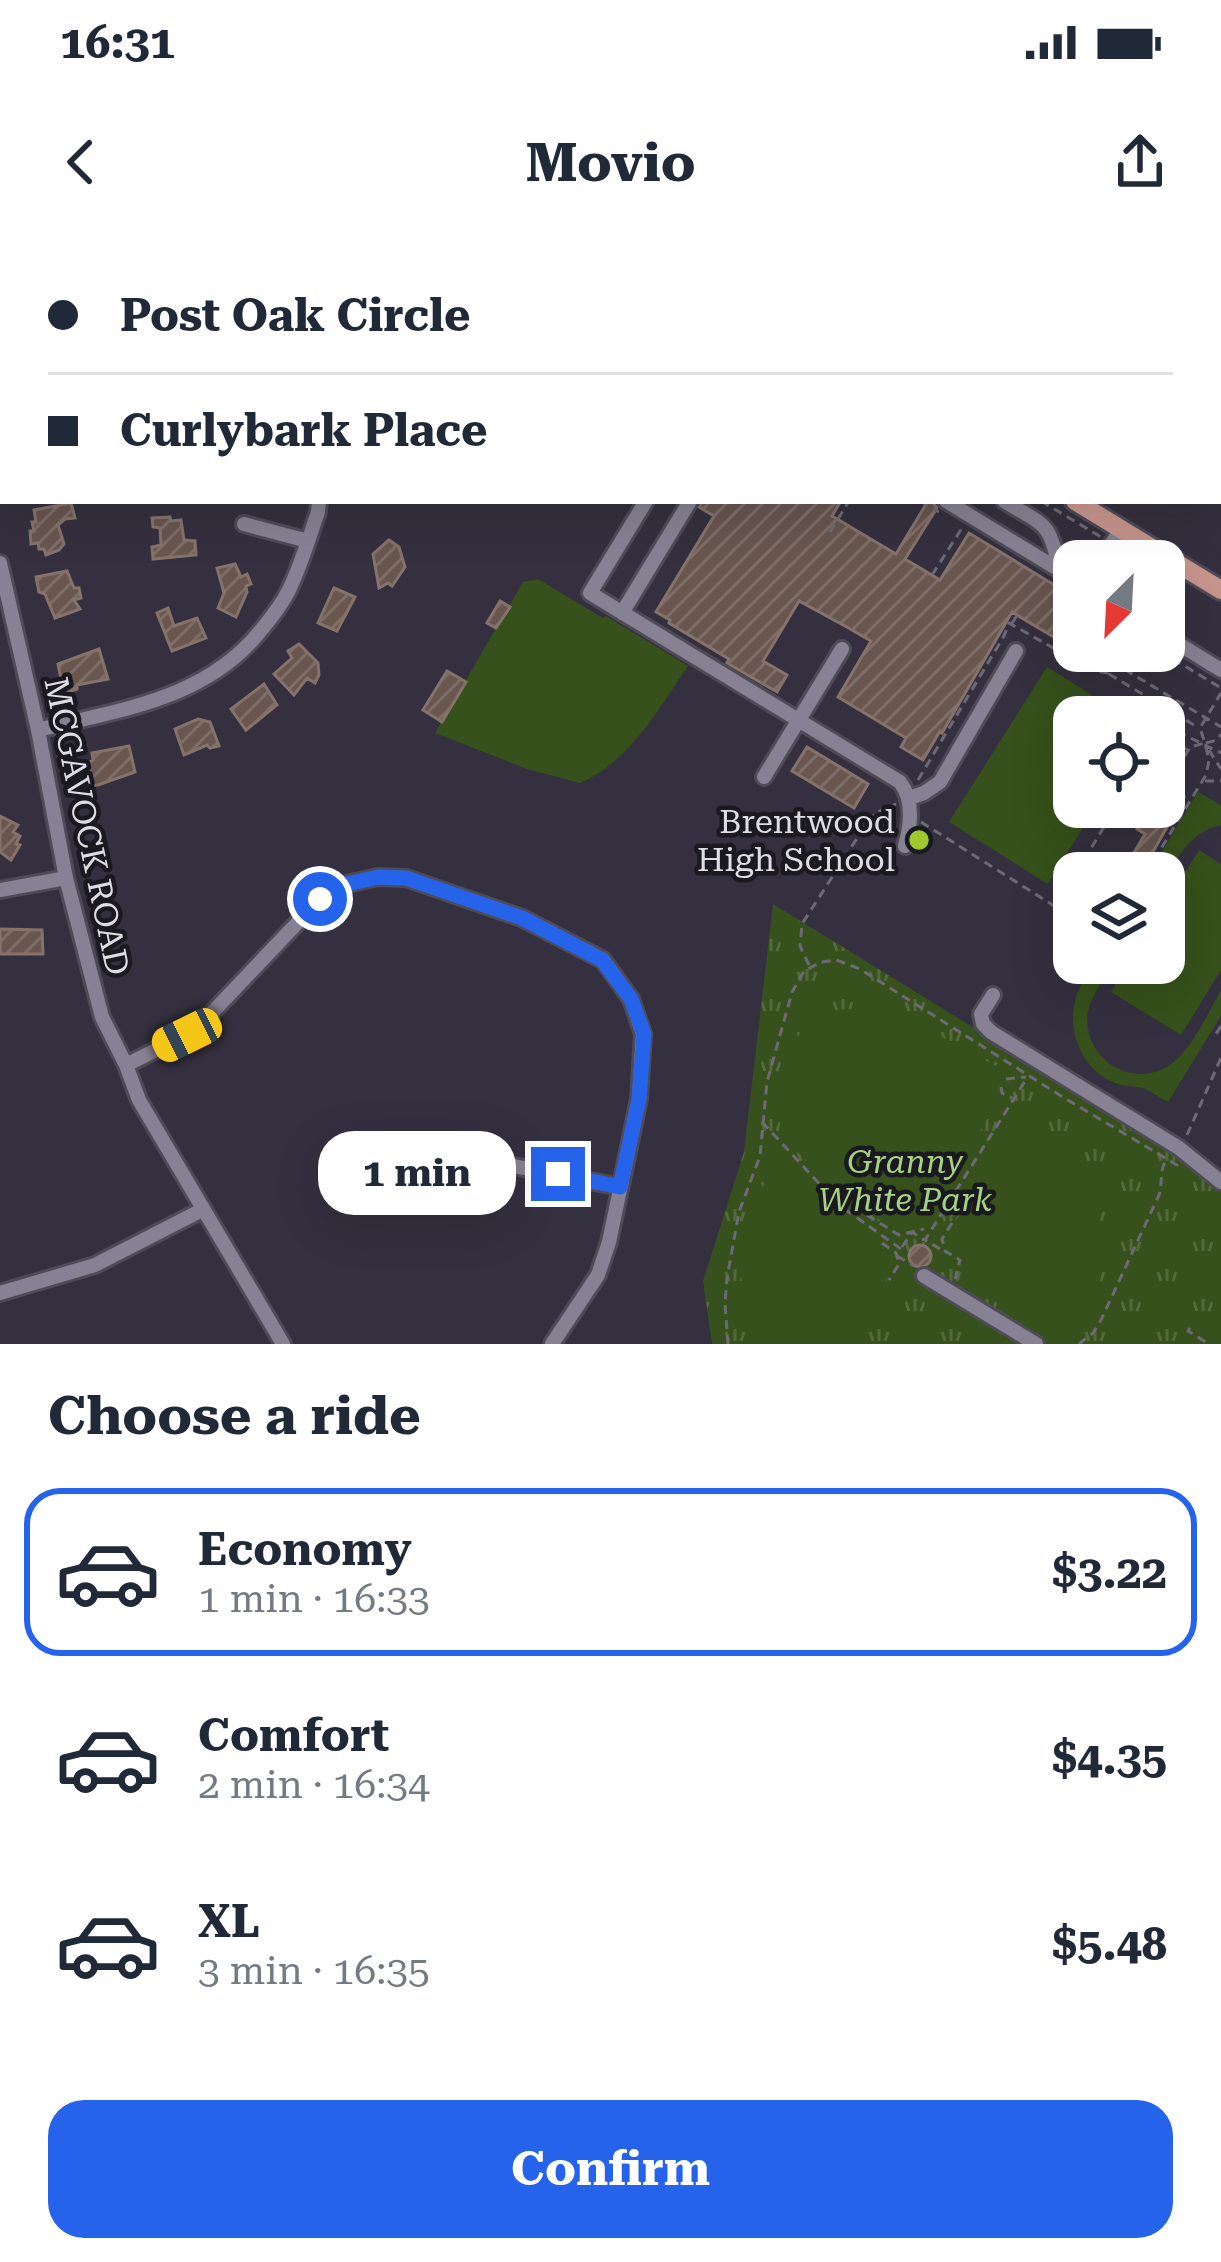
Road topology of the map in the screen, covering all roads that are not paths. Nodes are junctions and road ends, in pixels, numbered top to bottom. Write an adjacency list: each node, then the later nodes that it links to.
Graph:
1 (318, 504): 11 (street)
2 (644, 504): 15 (street)
3 (688, 504): 15 (street)
4 (951, 504): 13 (street)
5 (1009, 504): 9 (street)
6 (1078, 504): 8 (main road)
7 (244, 524): 11 (street)
8 (1116, 537): 10 (street); 14 (main road)
9 (1053, 540)
10 (1114, 540)
11 (308, 541): 21 (street)
12 (0, 563): 21 (street, MCGAVOCK ROAD)
13 (1053, 566)
14 (1221, 590)
15 (622, 613): 20 (street)
16 (1185, 647): 19 (street)
17 (842, 649): 20 (street)
18 (1016, 651): 23 (street)
19 (1221, 670)
20 (799, 720): 22 (street); 23 (street)
21 (38, 730): 25 (street, MCGAVOCK ROAD)
22 (764, 777)
23 (905, 800): 24 (street)
24 (904, 845)
25 (66, 878): 26 (street); 28 (street, MCGAVOCK ROAD)
26 (0, 890)
27 (993, 995): 30 (street)
28 (126, 1065): 31 (street); 32 (street, MCGAVOCK ROAD)
29 (433, 1141): 31 (street)
30 (1221, 1181)
31 (620, 1187): 36 (street)
32 (202, 1210): 34 (street); 35 (street, MCGAVOCK ROAD)
33 (925, 1274): 37 (street)
34 (0, 1293)
35 (283, 1344)
36 (551, 1344)
37 (1036, 1344)

